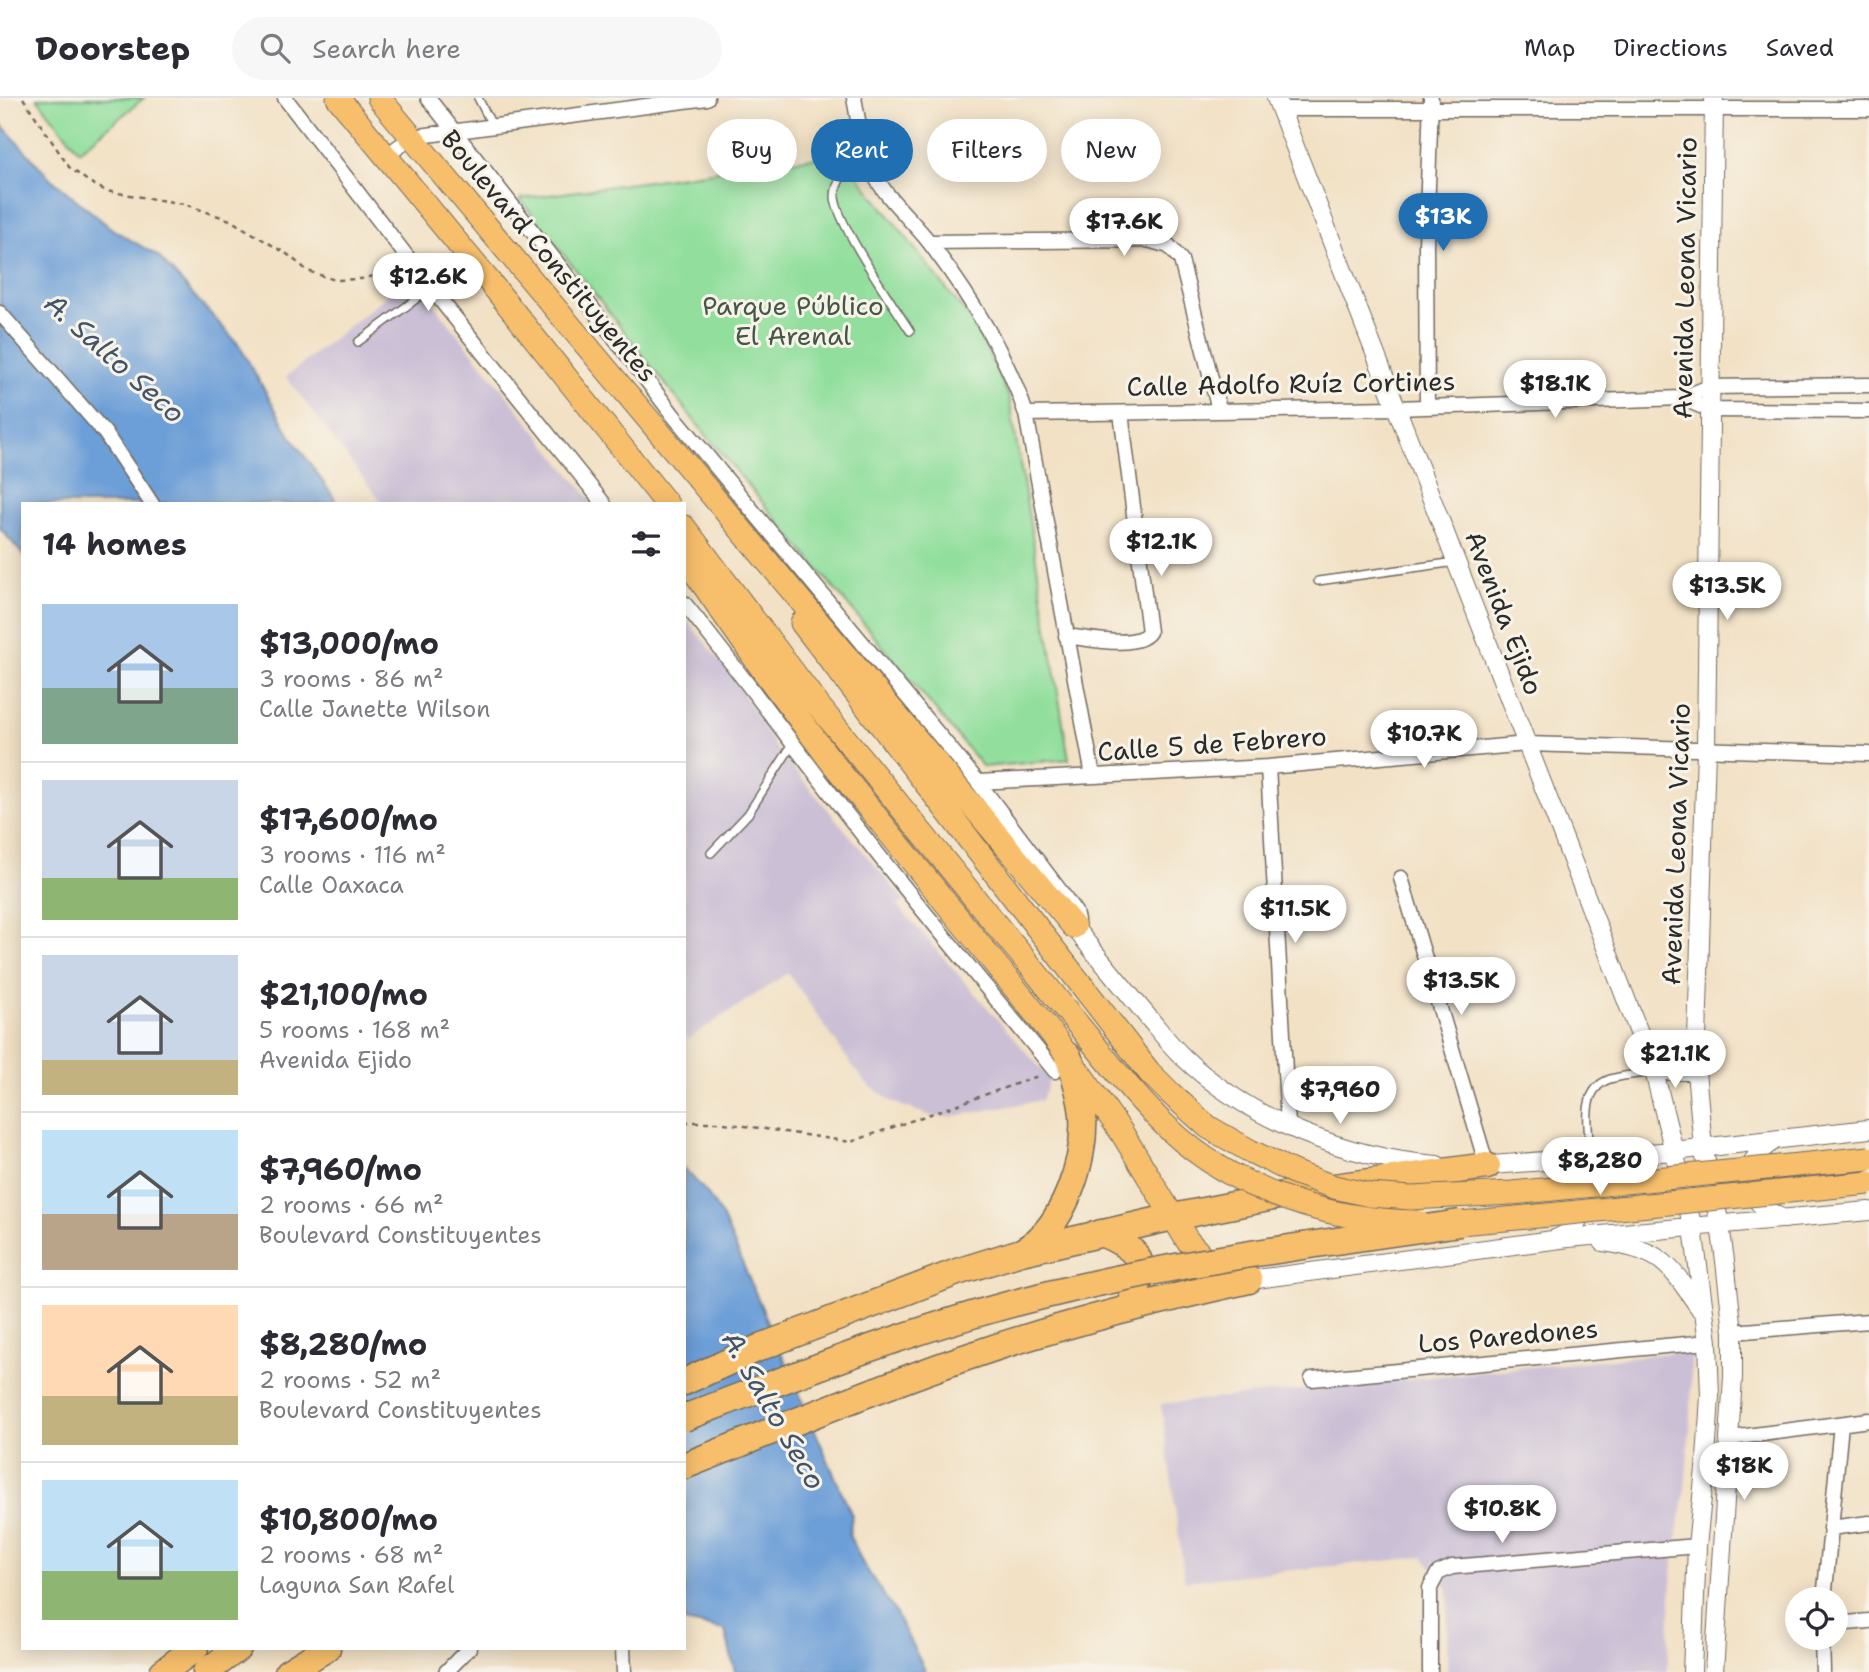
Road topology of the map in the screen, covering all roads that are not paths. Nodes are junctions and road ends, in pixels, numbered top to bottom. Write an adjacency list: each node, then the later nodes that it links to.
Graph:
1 (285, 98): 20 (street)
2 (338, 98): 16 (highway)
3 (379, 98): 15 (highway, Boulevard Constituyentes)
4 (428, 98): 14 (street)
5 (478, 98): 13 (lane)
6 (707, 98): 13 (street)
7 (854, 98): 12 (street)
8 (1278, 104): 9 (street); 29 (street, Avenida Ejido)
9 (1430, 104): 10 (street); 28 (street)
10 (1714, 104): 11 (street); 26 (street, Avenida Leona Vicario)
11 (1869, 109)
12 (858, 119)
13 (492, 125): 14 (street)
14 (454, 130): 15 (street); 52 (street)
15 (412, 137): 16 (street); 35 (highway, Boulevard Constituyentes)
16 (386, 156): 21 (highway)
17 (839, 182): 23 (lane)
18 (879, 182): 19 (street)
19 (929, 242): 30 (street); 34 (street)
20 (431, 288): 24 (lane); 37 (street)
21 (497, 291): 38 (highway); 39 (highway)
22 (0, 313): 36 (street)
23 (910, 331)
24 (358, 342)
25 (1869, 385): 26 (street, Calle Adolfo Ruíz Cortines)
26 (1709, 387): 27 (street, Calle Adolfo Ruíz Cortines); 31 (street, Avenida Leona Vicario)
27 (1682, 398): 28 (street, Calle Adolfo Ruíz Cortines); 31 (street, Calle Adolfo Ruíz Cortines)
28 (1427, 407): 29 (street, Calle Adolfo Ruíz Cortines)
29 (1396, 408): 30 (street, Calle Adolfo Ruíz Cortines); 42 (street, Avenida Ejido)
30 (1219, 410): 33 (street, Calle Adolfo Ruíz Cortines)
31 (1710, 410): 32 (street, Calle Adolfo Ruíz Cortines); 48 (street, Avenida Leona Vicario)
32 (1869, 411)
33 (1121, 413): 34 (street, Calle Adolfo Ruíz Cortines); 45 (street)
34 (1026, 414): 45 (street)
35 (676, 451): 55 (highway); 65 (highway, bridge)
36 (151, 502)
37 (602, 502)
38 (646, 502)
39 (665, 502)
40 (686, 530): 72 (highway, bridge)
41 (686, 560): 56 (highway)
42 (1456, 562): 43 (lane); 46 (street, Avenida Ejido)
43 (1318, 581)
44 (686, 605): 47 (street)
45 (1066, 636): 51 (street)
46 (1527, 744): 48 (street, Calle 5 de Febrero); 50 (street, Calle 5 de Febrero); 58 (street, Avenida Ejido)
47 (792, 745): 53 (lane); 56 (street)
48 (1706, 750): 49 (street, Calle 5 de Febrero); 57 (street, Avenida Leona Vicario)
49 (1869, 754)
50 (1268, 768): 51 (street, Calle 5 de Febrero); 59 (street)
51 (1093, 776): 52 (street, Calle 5 de Febrero)
52 (978, 782): 55 (street)
53 (711, 853)
54 (1401, 878): 67 (street)
55 (1074, 927): 59 (street)
56 (1062, 1063): 70 (highway); 77 (highway)
57 (1696, 1071): 58 (street); 62 (street, Avenida Leona Vicario)
58 (1654, 1072): 63 (street, Avenida Ejido); 64 (lane)
59 (1288, 1125): 67 (street)
60 (1869, 1129): 61 (street)
61 (1778, 1139): 62 (street); 71 (street)
62 (1703, 1148): 63 (street); 73 (street, Avenida Leona Vicario)
63 (1674, 1151): 64 (street); 74 (street)
64 (1591, 1157): 66 (street)
65 (1869, 1158)
66 (1542, 1161): 67 (street); 76 (street)
67 (1487, 1166): 70 (highway)
68 (1869, 1183): 72 (highway, bridge)
69 (1869, 1211): 71 (street)
70 (1173, 1217): 75 (highway); 78 (highway)
71 (1787, 1220): 73 (street)
72 (1460, 1223): 86 (highway, bridge)
73 (1720, 1225): 74 (street); 82 (street, Avenida Leona Vicario)
74 (1693, 1228): 76 (street); 80 (street)
75 (1101, 1233): 77 (highway); 79 (highway)
76 (1560, 1239): 78 (street); 80 (street)
77 (1021, 1252): 85 (highway)
78 (1249, 1280): 79 (highway)
79 (1121, 1310): 90 (highway)
80 (1703, 1314): 83 (street)
81 (1869, 1321): 82 (street)
82 (1733, 1332): 89 (street, Avenida Leona Vicario)
83 (1708, 1342): 84 (street, Los Paredones); 93 (street)
84 (1312, 1379)
85 (686, 1381)
86 (686, 1417)
87 (1869, 1420): 88 (street)
88 (1841, 1424): 89 (street); 92 (street)
89 (1731, 1437): 110 (street, Avenida Leona Vicario)
90 (686, 1465)
91 (1869, 1523): 92 (street)
92 (1830, 1528): 94 (street)
93 (1697, 1546): 108 (street); 109 (street)
94 (1825, 1587)
95 (1869, 1621): 96 (street)
96 (1848, 1623)
97 (192, 1650): 103 (highway)
98 (235, 1650): 104 (highway)
99 (324, 1650): 105 (highway)
100 (467, 1650): 106 (street)
101 (623, 1650): 107 (street)
102 (1822, 1650): 111 (street)
103 (163, 1672)
104 (206, 1672)
105 (288, 1672)
106 (446, 1672)
107 (624, 1672)
108 (1430, 1672)
109 (1692, 1672)
110 (1714, 1672)
111 (1823, 1672)

